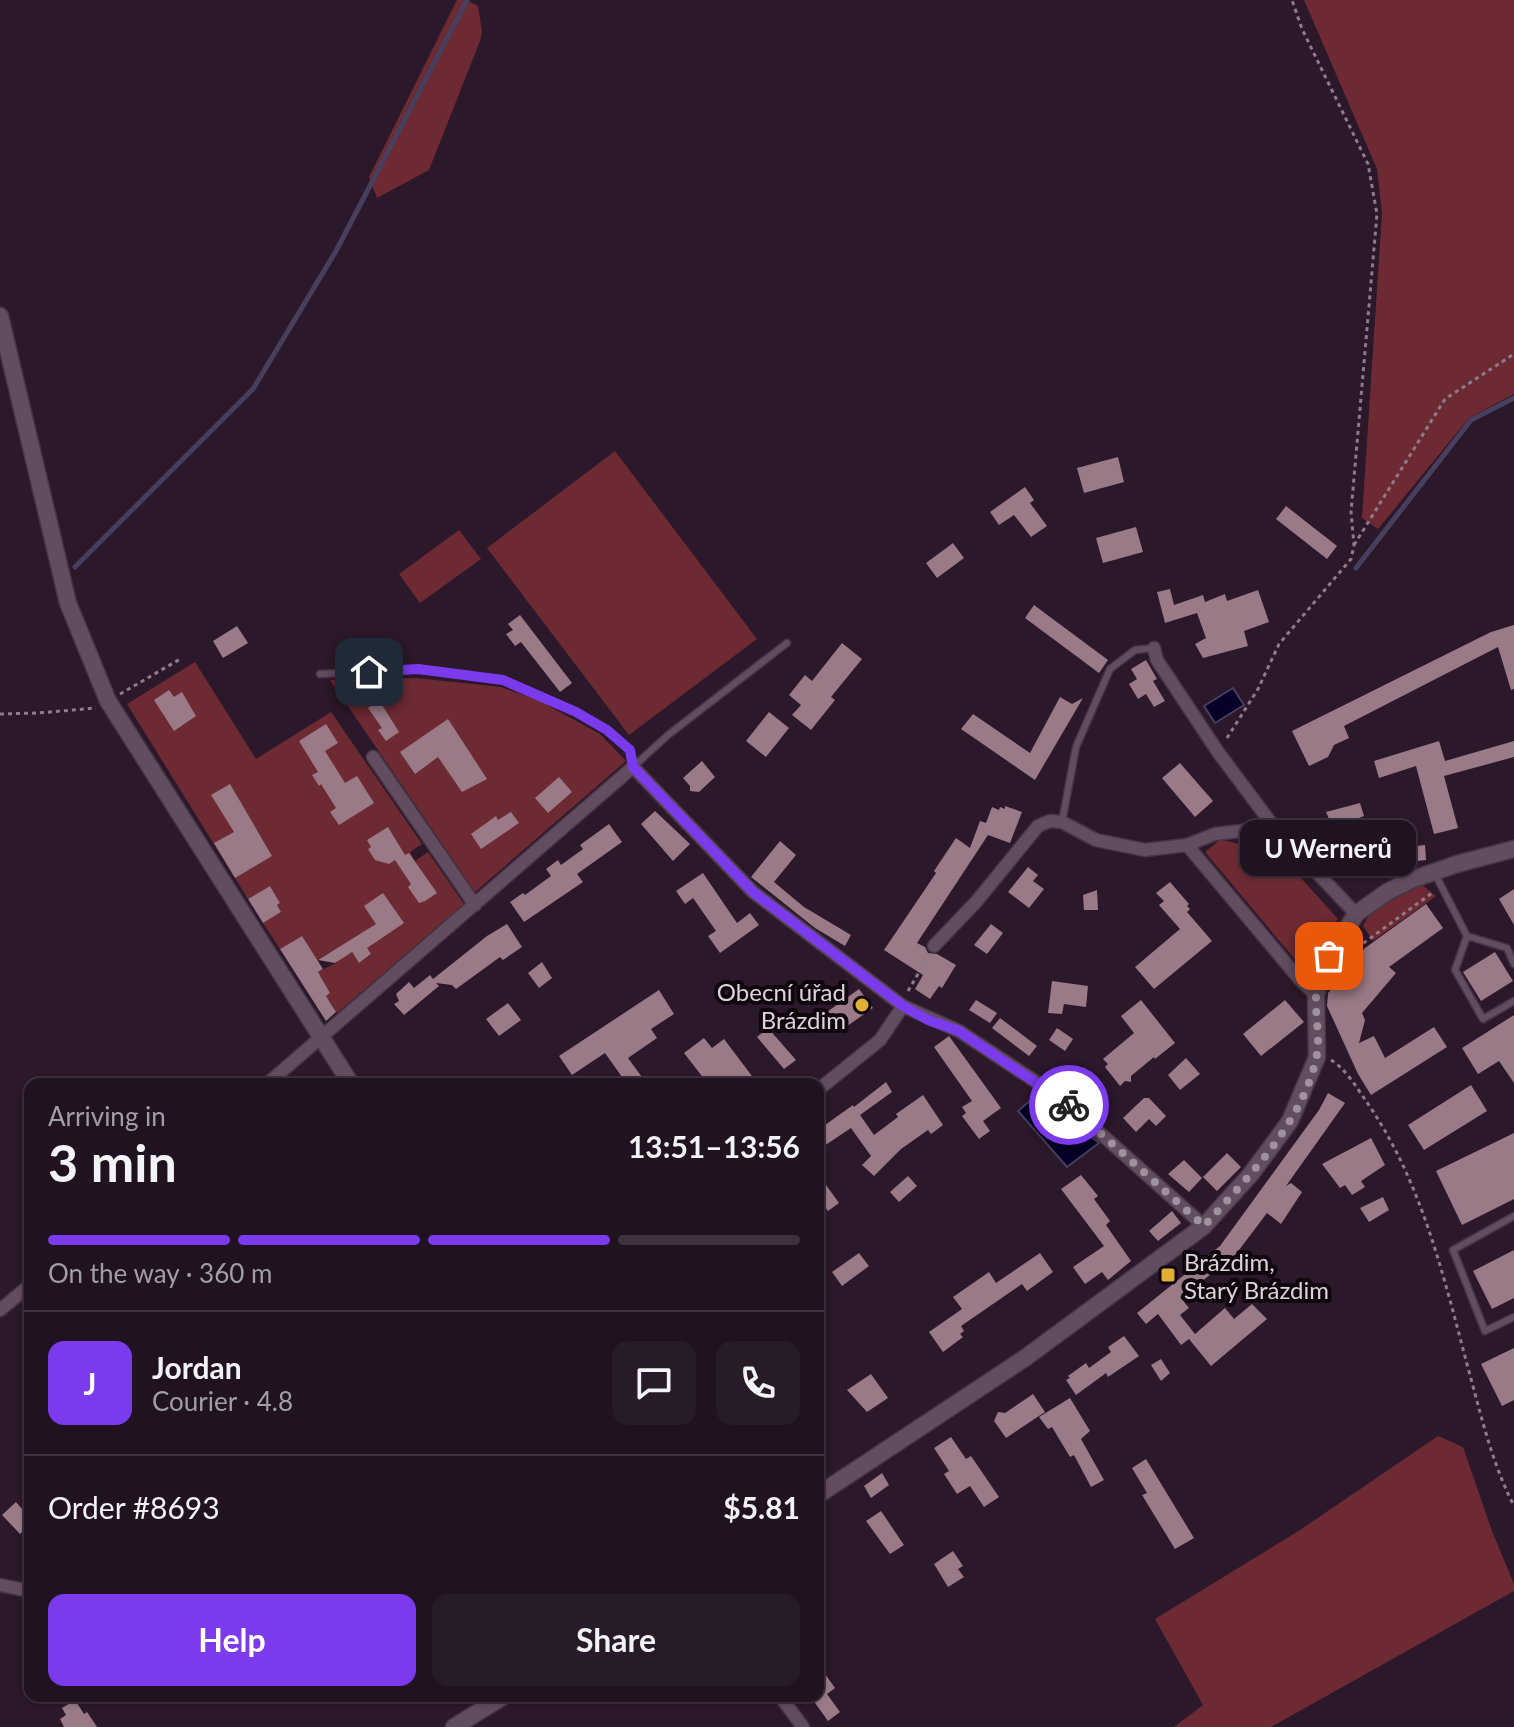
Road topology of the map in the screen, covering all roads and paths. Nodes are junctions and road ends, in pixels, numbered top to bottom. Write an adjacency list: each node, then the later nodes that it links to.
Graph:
1 (1292, 0): 4 (path)
2 (0, 316): 9 (street)
3 (1514, 354): 4 (path)
4 (1354, 545): 11 (path)
5 (787, 643): 13 (lane)
6 (1154, 648): 11 (street); 14 (lane)
7 (182, 658): 9 (path)
8 (320, 674): 13 (lane)
9 (108, 701): 10 (path); 30 (street)
10 (0, 714)
11 (1218, 752): 15 (street)
12 (373, 757): 21 (street)
13 (633, 767): 21 (street); 29 (street)
14 (1062, 822): 16 (street); 25 (street)
15 (1274, 827): 16 (street); 22 (street)
16 (1187, 845): 27 (street)
17 (1247, 845): 19 (path)
18 (1514, 849): 20 (street)
19 (1288, 856)
20 (1437, 879): 22 (street); 23 (lane); 24 (path)
21 (475, 905): 30 (street)
22 (1356, 914): 27 (street)
23 (1467, 936): 26 (lane); 28 (lane)
24 (1351, 938)
25 (934, 946): 29 (path)
26 (1514, 964)
27 (1316, 995): 31 (street)
28 (1514, 1001)
29 (903, 1006): 34 (street); 36 (street)
30 (322, 1038): 32 (street); 33 (street)
31 (1317, 1057): 36 (street); 41 (path)
32 (274, 1078)
33 (347, 1078)
34 (824, 1085)
35 (1514, 1216): 39 (lane)
36 (1204, 1226): 40 (street)
37 (24, 1290): 38 (street)
38 (0, 1310)
39 (1514, 1317)
40 (824, 1491)
41 (1514, 1506)
42 (0, 1585): 43 (street)
43 (24, 1590)
44 (494, 1702): 46 (street)
45 (784, 1702): 47 (street)
46 (454, 1727)
47 (803, 1727)

